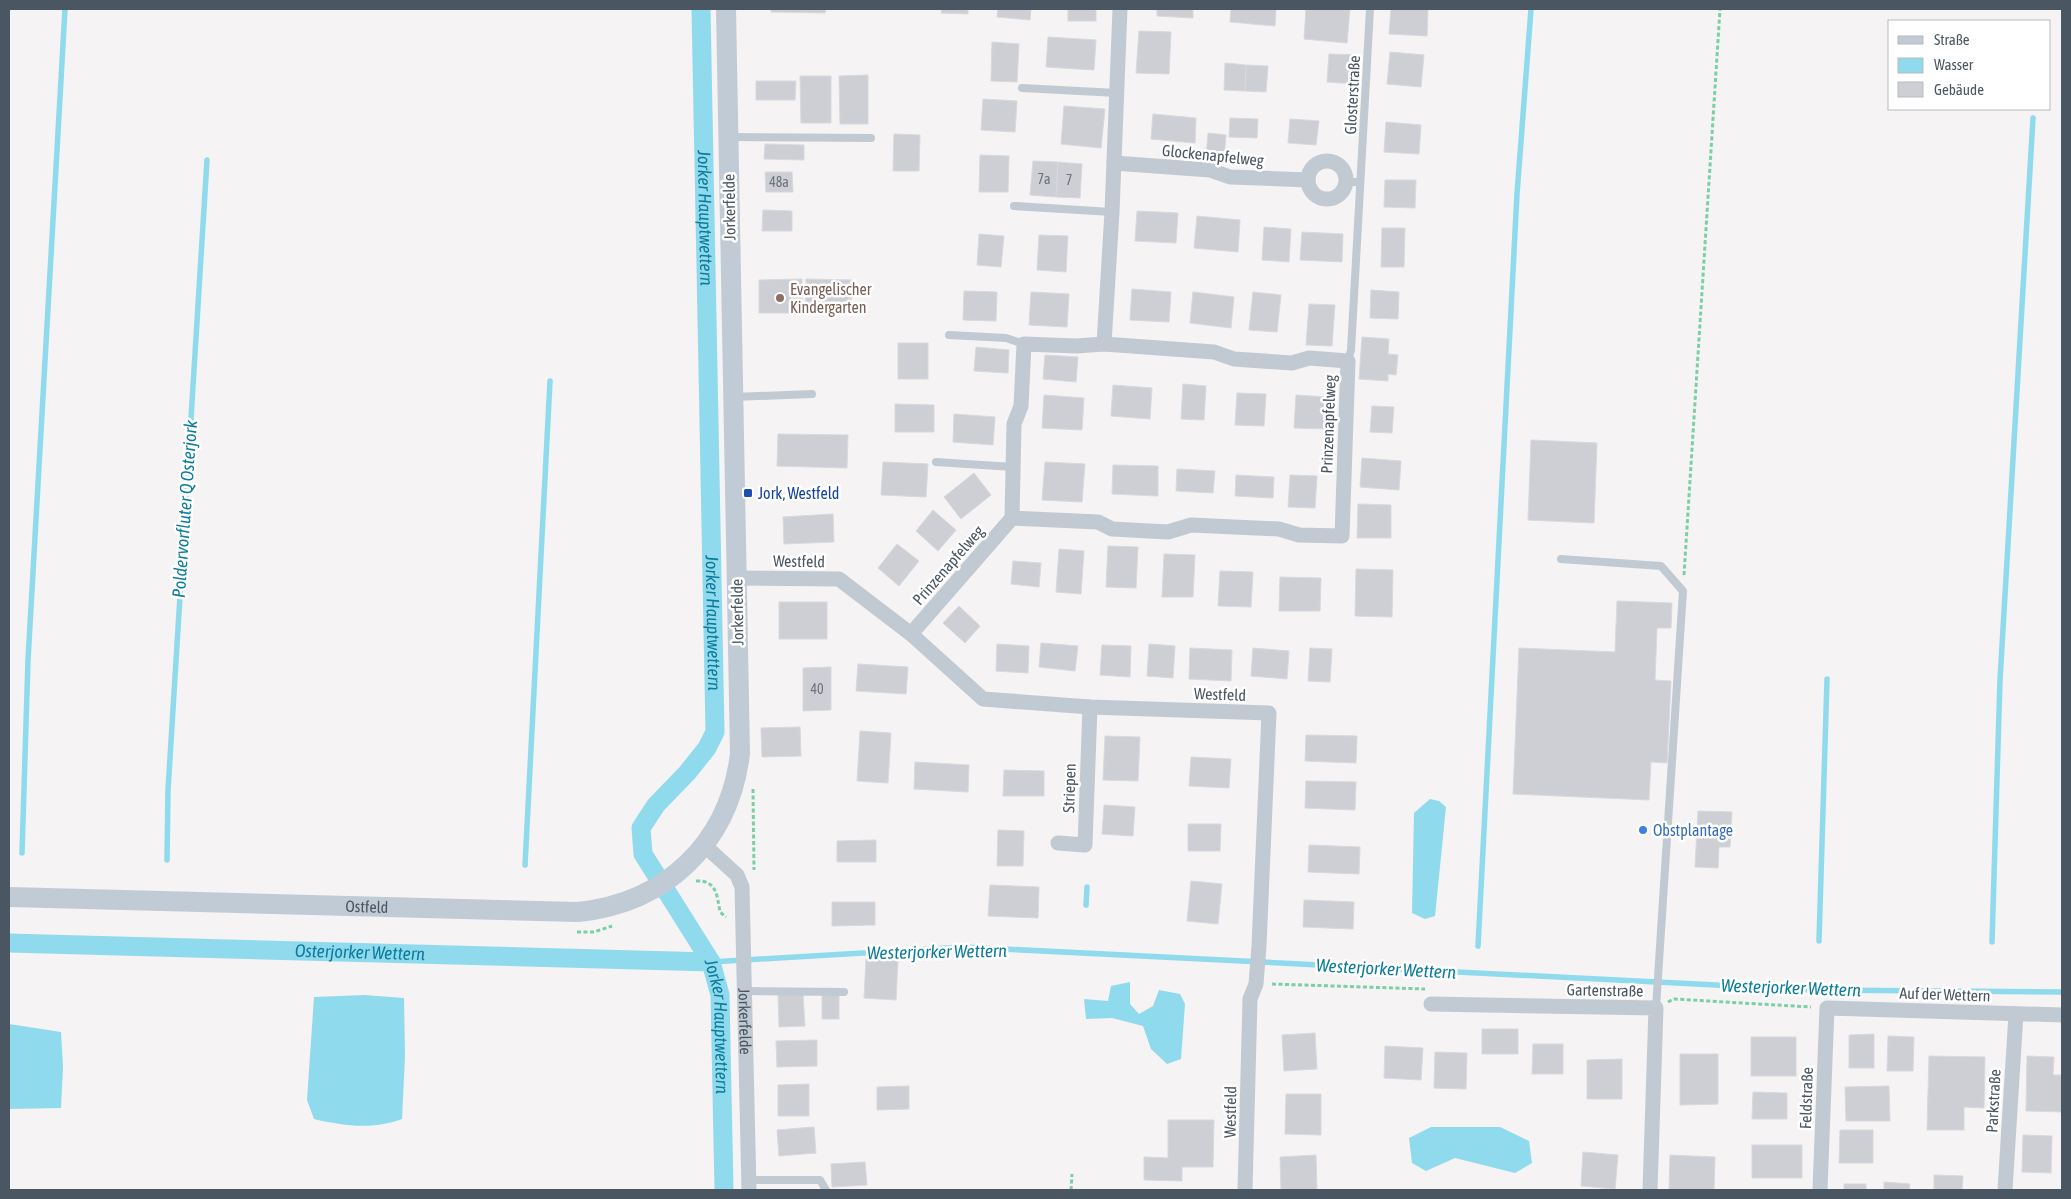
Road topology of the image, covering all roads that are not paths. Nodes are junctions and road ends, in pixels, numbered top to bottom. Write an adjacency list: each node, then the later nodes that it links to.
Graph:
1 (726, 9): 6 (street, Jorkerfelde)
2 (1120, 9): 5 (street)
3 (1370, 9): 10 (lane, Glosterstraße)
4 (1022, 88): 5 (lane)
5 (1116, 93): 8 (street)
6 (728, 137): 7 (lane); 18 (street, Jorkerfelde)
7 (871, 138)
8 (1114, 163): 9 (street, Glockenapfelweg); 12 (street)
9 (1308, 180): 10 (street); 10 (street)
10 (1353, 182): 16 (lane)
11 (1014, 206): 12 (lane)
12 (1112, 212): 15 (street)
13 (949, 335): 14 (lane)
14 (1024, 344): 15 (street, Prinzenapfelweg); 20 (street)
15 (1104, 344): 16 (street, Prinzenapfelweg)
16 (1348, 361): 21 (street, Prinzenapfelweg)
17 (812, 394): 18 (lane)
18 (732, 397): 23 (street, Jorkerfelde)
19 (936, 462): 20 (lane)
20 (1013, 467): 21 (street)
21 (1012, 518): 24 (street, Prinzenapfelweg)
22 (1561, 558): 32 (lane)
23 (736, 578): 24 (street, Westfeld); 27 (street, Jorkerfelde)
24 (911, 634): 25 (street, Westfeld)
25 (1090, 707): 26 (street, Striepen); 38 (street, Westfeld)
26 (1058, 843)
27 (704, 845): 28 (street, Ostfeld); 29 (street, Jorkerfelde)
28 (9, 897)
29 (744, 991): 30 (lane); 36 (street, Jorkerfelde)
30 (844, 992)
31 (1431, 1004): 32 (street, Gartenstraße)
32 (1656, 1004): 39 (street, Gartenstraße)
33 (1826, 1008): 34 (street, Auf der Wettern); 40 (street, Feldstraße)
34 (2016, 1014): 35 (street, Auf der Wettern); 41 (street, Parkstraße)
35 (2062, 1015)
36 (748, 1185): 37 (lane)
37 (826, 1190)
38 (1245, 1190)
39 (1650, 1190)
40 (1820, 1190)
41 (2005, 1190)

